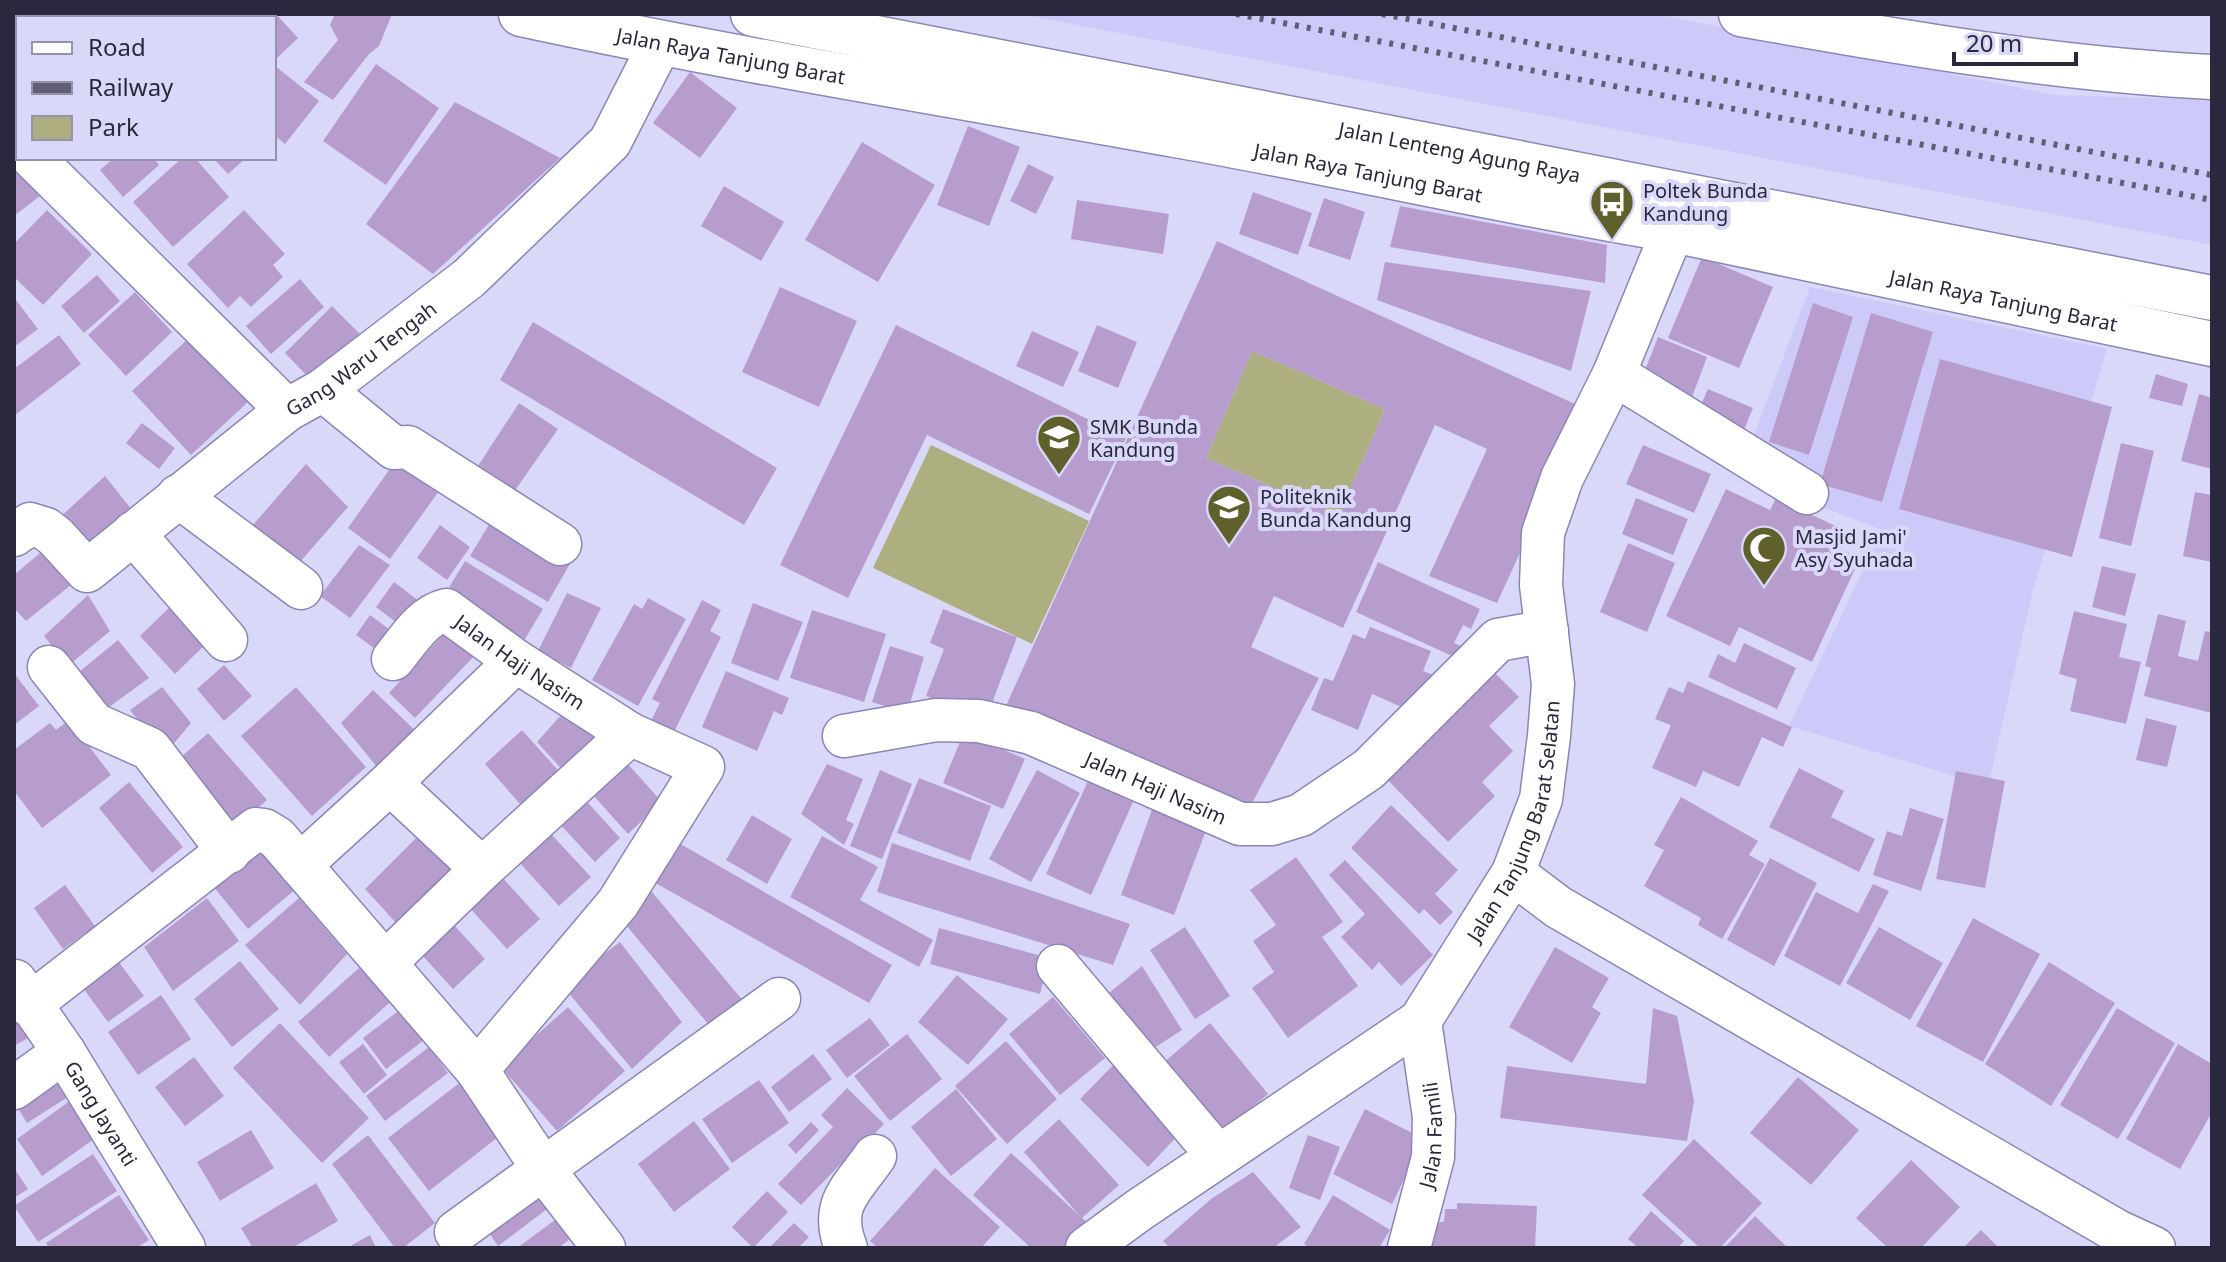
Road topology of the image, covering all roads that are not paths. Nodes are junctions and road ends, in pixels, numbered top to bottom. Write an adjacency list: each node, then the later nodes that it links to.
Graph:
1 (521, 14): 4 (main road, Jalan Raya Tanjung Barat)
2 (753, 14): 8 (main road, Jalan Lenteng Agung Raya)
3 (1741, 14): 5 (main road)
4 (660, 44): 7 (main road, Jalan Raya Tanjung Barat); 11 (street, Gang Waru Tengah)
5 (2212, 77)
6 (35, 160): 12 (street)
7 (1673, 230): 9 (main road, Jalan Raya Tanjung Barat); 10 (street, Jalan Tanjung Barat Selatan)
8 (2212, 298)
9 (2212, 344)
10 (1614, 374): 13 (street); 19 (street, Jalan Tanjung Barat Selatan)
11 (323, 390): 12 (street, Gang Waru Tengah); 17 (street)
12 (287, 410): 14 (street, Gang Waru Tengah)
13 (1807, 493)
14 (178, 496): 15 (street, Gang Waru Tengah); 18 (street)
15 (133, 533): 16 (street, Gang Waru Tengah); 20 (street)
16 (14, 535)
17 (560, 544)
18 (301, 588)
19 (1547, 631): 25 (street, Jalan Haji Nasim); 30 (street, Jalan Tanjung Barat Selatan)
20 (226, 640)
21 (393, 659): 22 (street, Jalan Haji Nasim)
22 (516, 661): 24 (street, Jalan Haji Nasim); 26 (street)
23 (49, 667): 27 (street)
24 (630, 734): 29 (street); 37 (street, Jalan Haji Nasim)
25 (844, 736)
26 (390, 783): 28 (street); 29 (street)
27 (229, 852): 28 (street); 33 (street)
28 (300, 865): 31 (street)
29 (482, 869): 31 (street)
30 (1513, 873): 35 (street, Jalan Tanjung Barat Selatan); 48 (street)
31 (385, 963): 37 (street)
32 (1058, 966): 40 (street)
33 (21, 992): 36 (street, Gang Jayanti)
34 (779, 999): 41 (street)
35 (1420, 1021): 40 (street, Jalan Tanjung Barat Selatan); 47 (street, Jalan Famili)
36 (64, 1052): 38 (street); 43 (street, Gang Jayanti)
37 (477, 1070): 41 (street)
38 (14, 1088)
39 (875, 1156): 45 (street)
40 (1218, 1156): 46 (street, Jalan Tanjung Barat Selatan)
41 (543, 1169): 42 (street); 44 (street)
42 (456, 1232)
43 (184, 1248)
44 (604, 1248)
45 (846, 1248)
46 (1087, 1248)
47 (1409, 1248)
48 (2154, 1248)

